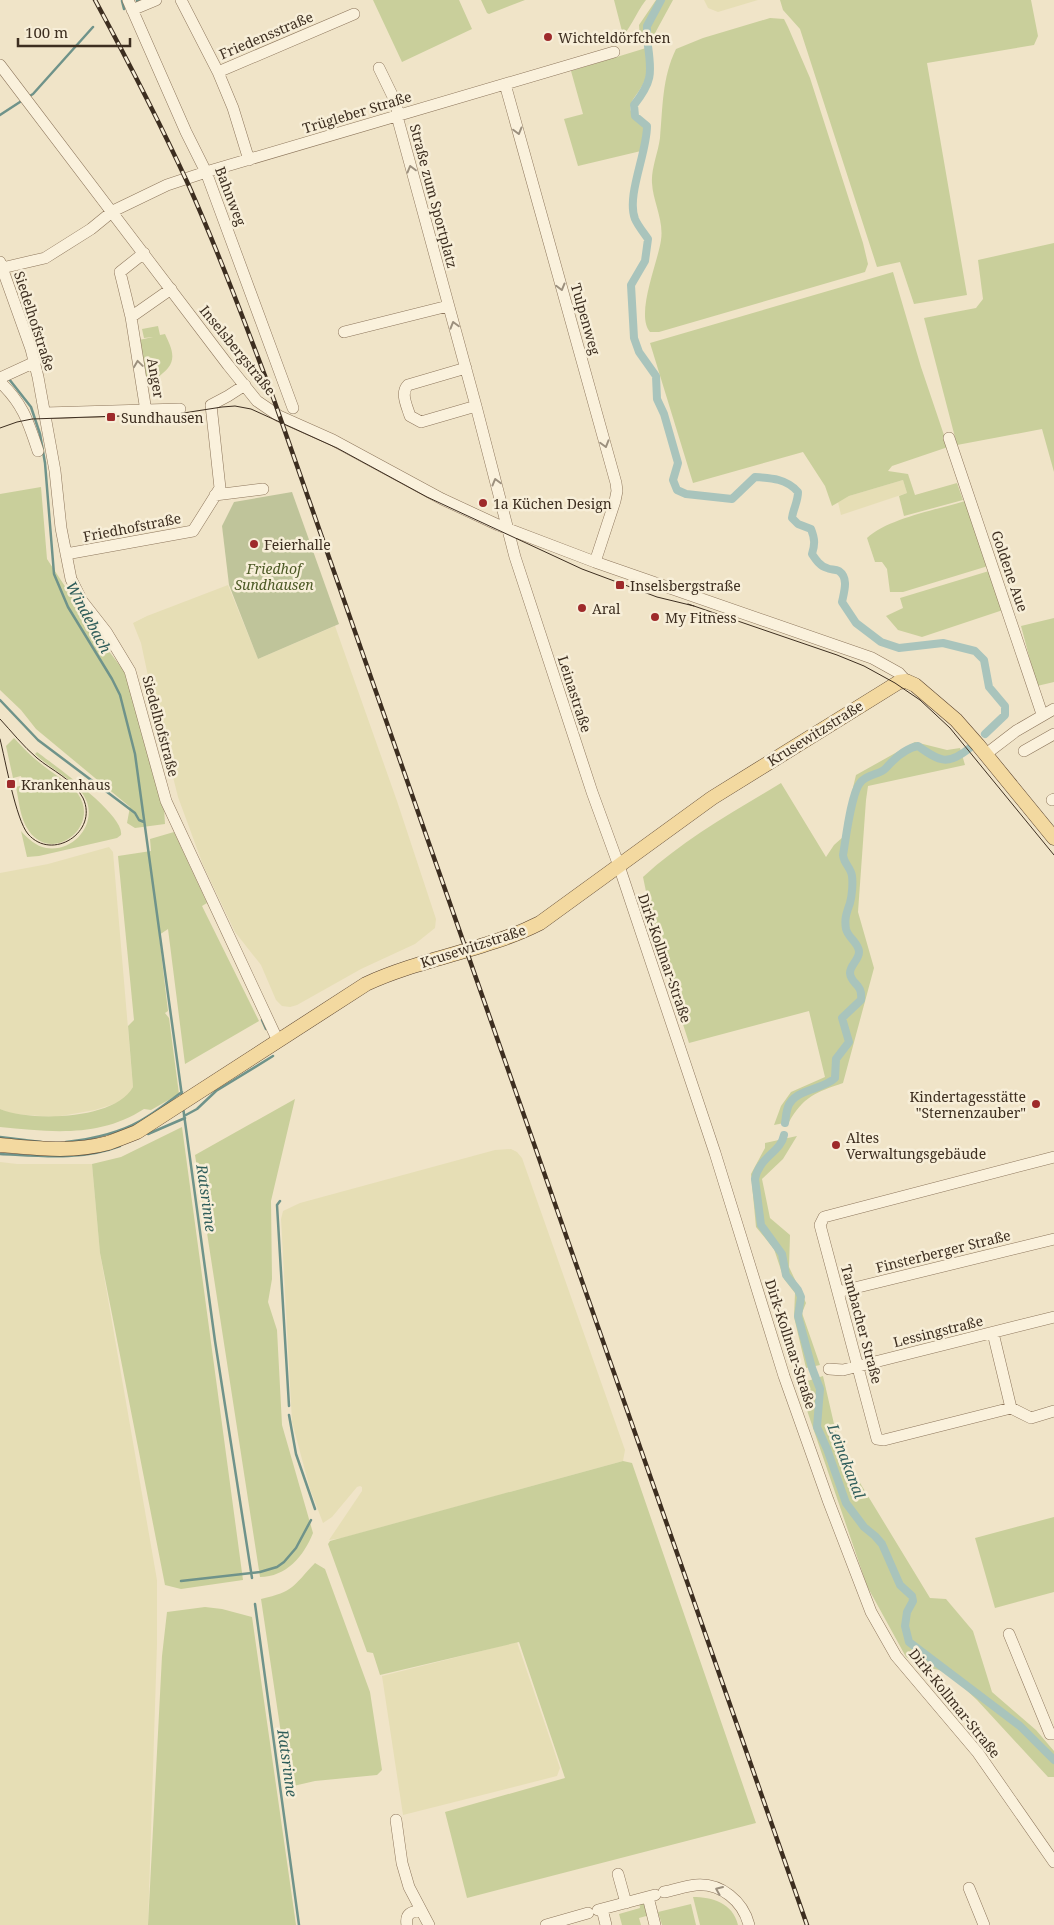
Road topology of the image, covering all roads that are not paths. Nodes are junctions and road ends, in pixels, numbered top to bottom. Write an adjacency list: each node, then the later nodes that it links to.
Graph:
1 (156, 0): 3 (street)
2 (181, 0): 8 (street)
3 (130, 5): 12 (street, Bahnweg)
4 (354, 14): 8 (street, Friedensstraße)
5 (614, 52): 9 (street, Trügleber Straße)
6 (0, 65): 13 (street, Inselsbergstraße)
7 (379, 68): 10 (street, Straße zum Sportplatz)
8 (218, 72): 11 (street)
9 (505, 84): 10 (street, Trügleber Straße); 35 (street, Tulpenweg, one-way to 35)
10 (397, 116): 11 (street, Trügleber Straße); 17 (street, Straße zum Sportplatz, one-way to 10)
11 (249, 160): 12 (street, Trügleber Straße)
12 (206, 172): 13 (street, Trügleber Straße); 25 (street, Bahnweg)
13 (112, 211): 14 (street, Inselsbergstraße); 15 (street, Trügleber Straße)
14 (144, 254): 16 (street, Inselsbergstraße); 18 (street, Anger)
15 (1, 265): 20 (street, Siedelhofstraße)
16 (171, 289): 18 (street); 23 (street, Inselsbergstraße)
17 (448, 306): 19 (street); 21 (street, Straße zum Sportplatz, one-way to 17)
18 (131, 317): 27 (street, Anger, one-way to 18)
19 (344, 332)
20 (35, 362): 22 (street); 28 (street, Siedelhofstraße)
21 (466, 368): 24 (street, Straße zum Sportplatz); 24 (street)
22 (3, 378): 30 (street)
23 (245, 385): 32 (street, Friedhofstraße); 33 (street, Inselsbergstraße)
24 (476, 406): 33 (street, Straße zum Sportplatz, one-way to 24)
25 (293, 408)
26 (180, 409): 27 (street, Anger)
27 (138, 411): 28 (street)
28 (45, 413): 34 (street, Siedelhofstraße)
29 (949, 438): 38 (street, Goldene Aue)
30 (38, 451)
31 (262, 489): 32 (street)
32 (215, 495): 34 (street, Friedhofstraße)
33 (509, 530): 35 (street, Inselsbergstraße); 43 (street, Leinastraße)
34 (66, 554): 44 (street, Siedelhofstraße)
35 (595, 562): 36 (street, Inselsbergstraße)
36 (906, 681): 41 (main road); 43 (main road, Krusewitzstraße)
37 (1054, 709): 38 (street)
38 (1042, 714): 41 (street)
39 (1054, 734): 40 (street)
40 (1024, 751)
41 (986, 754): 42 (main road)
42 (1054, 838)
43 (619, 866): 44 (main road, Krusewitzstraße); 58 (street, Dirk-Kollmar-Straße)
44 (278, 1041): 45 (main road, Krusewitzstraße)
45 (0, 1145)
46 (1054, 1157): 48 (street, Tambacher Straße)
47 (1054, 1240): 48 (street, Finsterberger Straße)
48 (838, 1292): 51 (street, Tambacher Straße)
49 (1054, 1317): 50 (street, Lessingstraße)
50 (993, 1333): 51 (street, Lessingstraße); 53 (street)
51 (858, 1366): 52 (street, Lessingstraße); 53 (street, Tambacher Straße)
52 (829, 1369)
53 (1011, 1408): 54 (street)
54 (1054, 1411)
55 (1009, 1634): 56 (street)
56 (1054, 1734)
57 (396, 1820): 63 (street)
58 (1054, 1862)
59 (618, 1874): 62 (street)
60 (969, 1888): 71 (street)
61 (656, 1895): 62 (street); 69 (street); 70 (street, one-way to 61)
62 (626, 1903): 64 (street)
63 (421, 1911): 65 (street); 66 (street)
64 (596, 1911): 67 (street); 68 (street)
65 (407, 1925)
66 (430, 1925)
67 (546, 1925)
68 (606, 1925)
69 (656, 1925)
70 (749, 1925)
71 (984, 1925)

